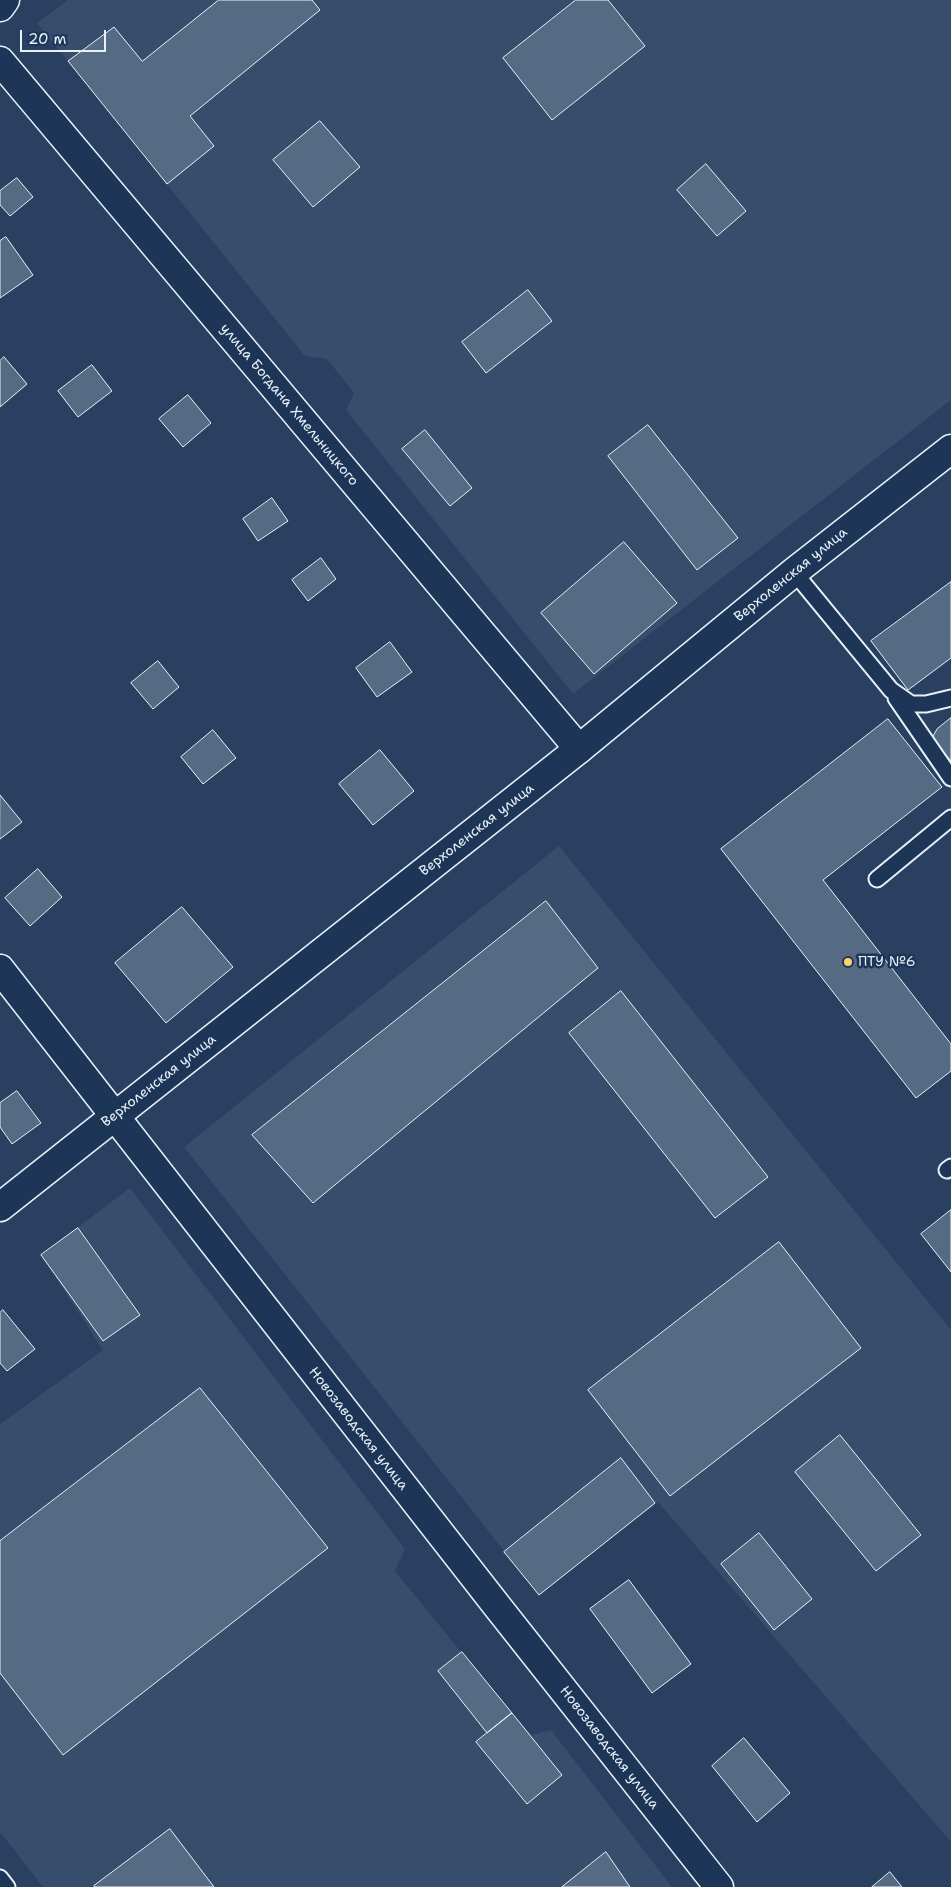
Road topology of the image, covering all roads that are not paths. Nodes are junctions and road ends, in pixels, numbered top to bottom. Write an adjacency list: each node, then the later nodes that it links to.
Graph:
1 (5, 0): 2 (street)
2 (0, 7)
3 (0, 61): 8 (street, улица Богдана Хмельницкого)
4 (951, 449): 5 (street, Верхоленская улица)
5 (794, 572): 6 (lane); 8 (street, Верхоленская улица)
6 (891, 690): 7 (lane); 9 (lane)
7 (951, 698)
8 (579, 749): 13 (street, Верхоленская улица)
9 (951, 778)
10 (951, 818): 11 (lane)
11 (877, 879)
12 (0, 969): 13 (street, Новозаводская улица)
13 (114, 1117): 14 (street, Верхоленская улица); 17 (street, Новозаводская улица)
14 (0, 1207)
15 (0, 1878): 16 (lane)
16 (7, 1887)
17 (719, 1887)

